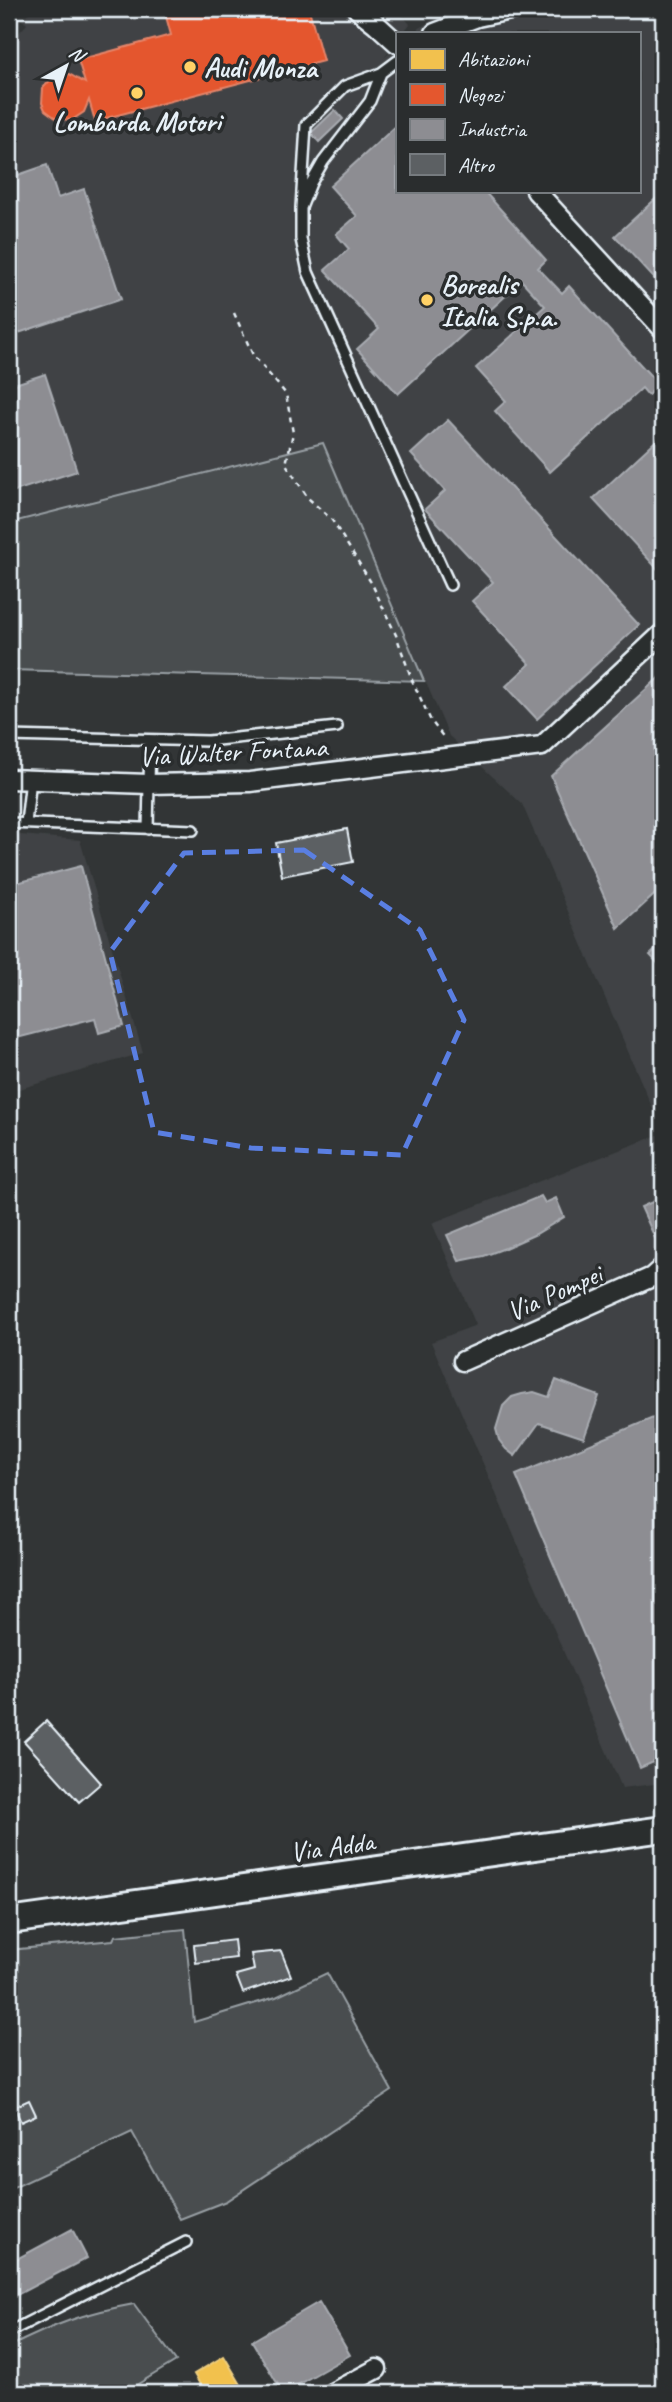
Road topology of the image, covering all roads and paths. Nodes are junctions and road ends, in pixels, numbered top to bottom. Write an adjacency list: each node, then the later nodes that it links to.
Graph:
1 (357, 9): 4 (street)
2 (364, 9): 4 (street)
3 (515, 9): 5 (street)
4 (376, 24): 6 (street)
5 (438, 32)
6 (396, 42)
7 (396, 62): 8 (lane)
8 (381, 73): 10 (lane); 10 (lane)
9 (537, 192): 12 (street)
10 (301, 208): 13 (lane)
11 (234, 313): 18 (path)
12 (663, 329)
13 (450, 585)
14 (663, 633): 18 (street, Via Walter Fontana)
15 (337, 727): 17 (lane)
16 (9, 736): 17 (lane)
17 (150, 740): 21 (lane)
18 (459, 756): 21 (street, Via Walter Fontana)
19 (9, 779): 20 (street, Via Walter Fontana)
20 (31, 779): 21 (street, Via Walter Fontana); 23 (lane)
21 (148, 784): 24 (lane)
22 (9, 822): 23 (lane)
23 (26, 823): 24 (lane)
24 (148, 829): 25 (lane)
25 (193, 830)
26 (659, 1278): 27 (street, Via Pompei)
27 (463, 1361)
28 (663, 1829): 29 (main road, Via Adda)
29 (9, 1921)
30 (186, 2242): 31 (lane)
31 (9, 2332)
32 (377, 2369): 33 (street)
33 (332, 2393)

